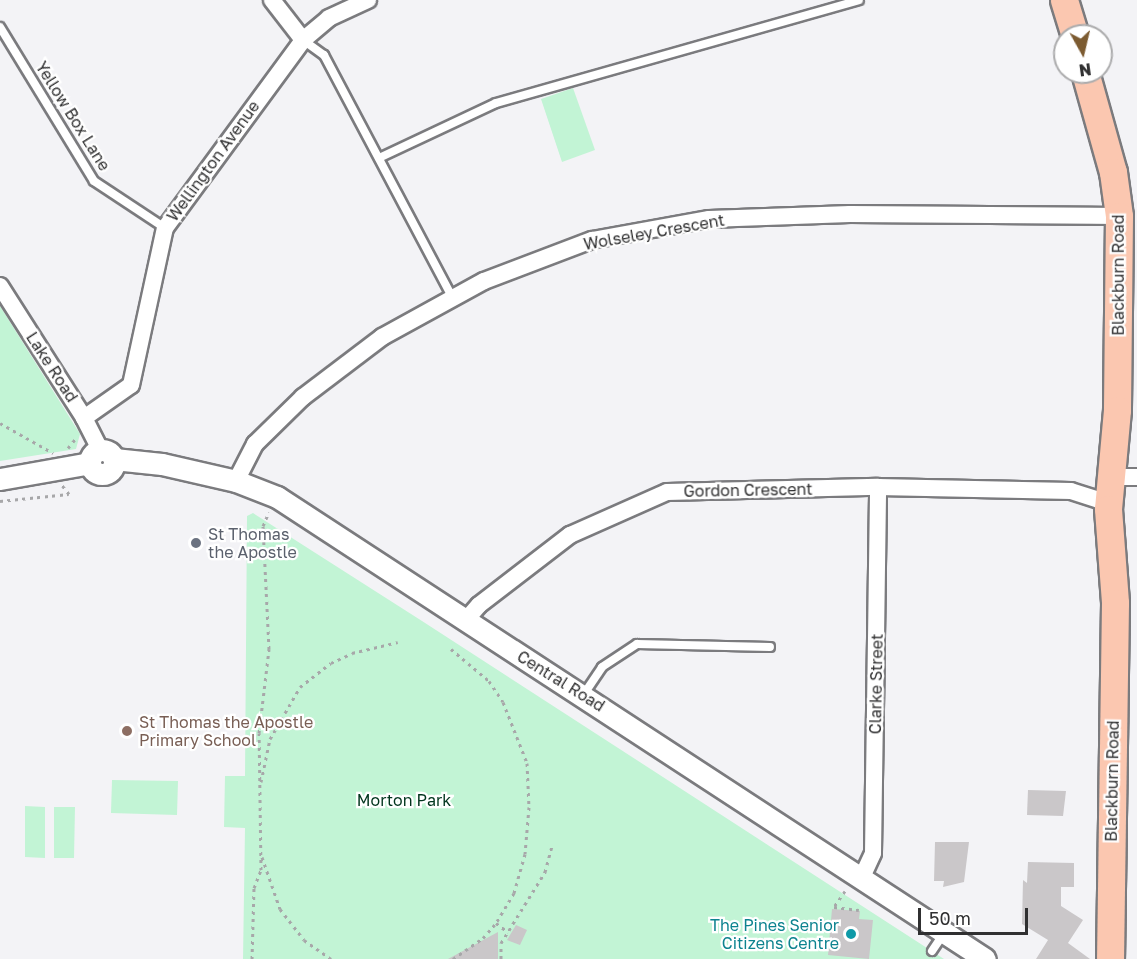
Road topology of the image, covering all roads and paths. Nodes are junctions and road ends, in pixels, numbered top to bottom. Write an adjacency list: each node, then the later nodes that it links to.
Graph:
1 (272, 0): 7 (street)
2 (369, 0): 7 (street, Wellington Avenue)
3 (859, 0): 9 (lane)
4 (1064, 0): 5 (main road)
5 (1071, 24)
6 (0, 27): 11 (lane, Yellow Box Lane)
7 (303, 40): 9 (lane); 11 (street, Wellington Avenue)
8 (1088, 84): 10 (main road, Blackburn Road)
9 (379, 158): 13 (lane)
10 (1119, 216): 13 (street, Wolseley Crescent); 21 (main road, Blackburn Road)
11 (165, 228): 14 (street, Wellington Avenue)
12 (0, 286): 14 (street, Lake Road)
13 (453, 299): 20 (street, Wolseley Crescent)
14 (84, 418): 17 (street, Lake Road)
15 (0, 423): 18 (path)
16 (75, 435): 18 (path)
17 (101, 457): 18 (street, Central Road); 20 (street, Central Road)
18 (54, 463): 19 (street, Central Road); 25 (path)
19 (0, 479)
20 (236, 481): 24 (street, Central Road)
21 (1116, 483): 23 (street, Gordon Crescent); 23 (street, Gordon Crescent); 26 (main road, Blackburn Road); 26 (main road, Blackburn Road)
22 (878, 487): 23 (street, Gordon Crescent); 27 (street, Gordon Crescent); 35 (street, Clarke Street)
23 (1071, 491)
24 (277, 497): 27 (street, Central Road); 32 (path)
25 (0, 501)
26 (1115, 603): 46 (main road, Blackburn Road)
27 (465, 621): 31 (street, Central Road)
28 (398, 642): 32 (path)
29 (770, 646): 31 (lane)
30 (451, 649): 37 (path)
31 (584, 694): 35 (street, Central Road)
32 (260, 823): 33 (path)
33 (260, 843): 41 (path); 42 (path)
34 (552, 846): 38 (path)
35 (853, 884): 36 (path); 39 (street, Central Road)
36 (859, 910)
37 (496, 923): 38 (path); 43 (path)
38 (508, 932): 44 (path)
39 (944, 932): 40 (lane); 45 (street, Central Road)
40 (932, 951)
41 (252, 959)
42 (331, 959)
43 (453, 959)
44 (501, 959)
45 (985, 959)
46 (1110, 959)

